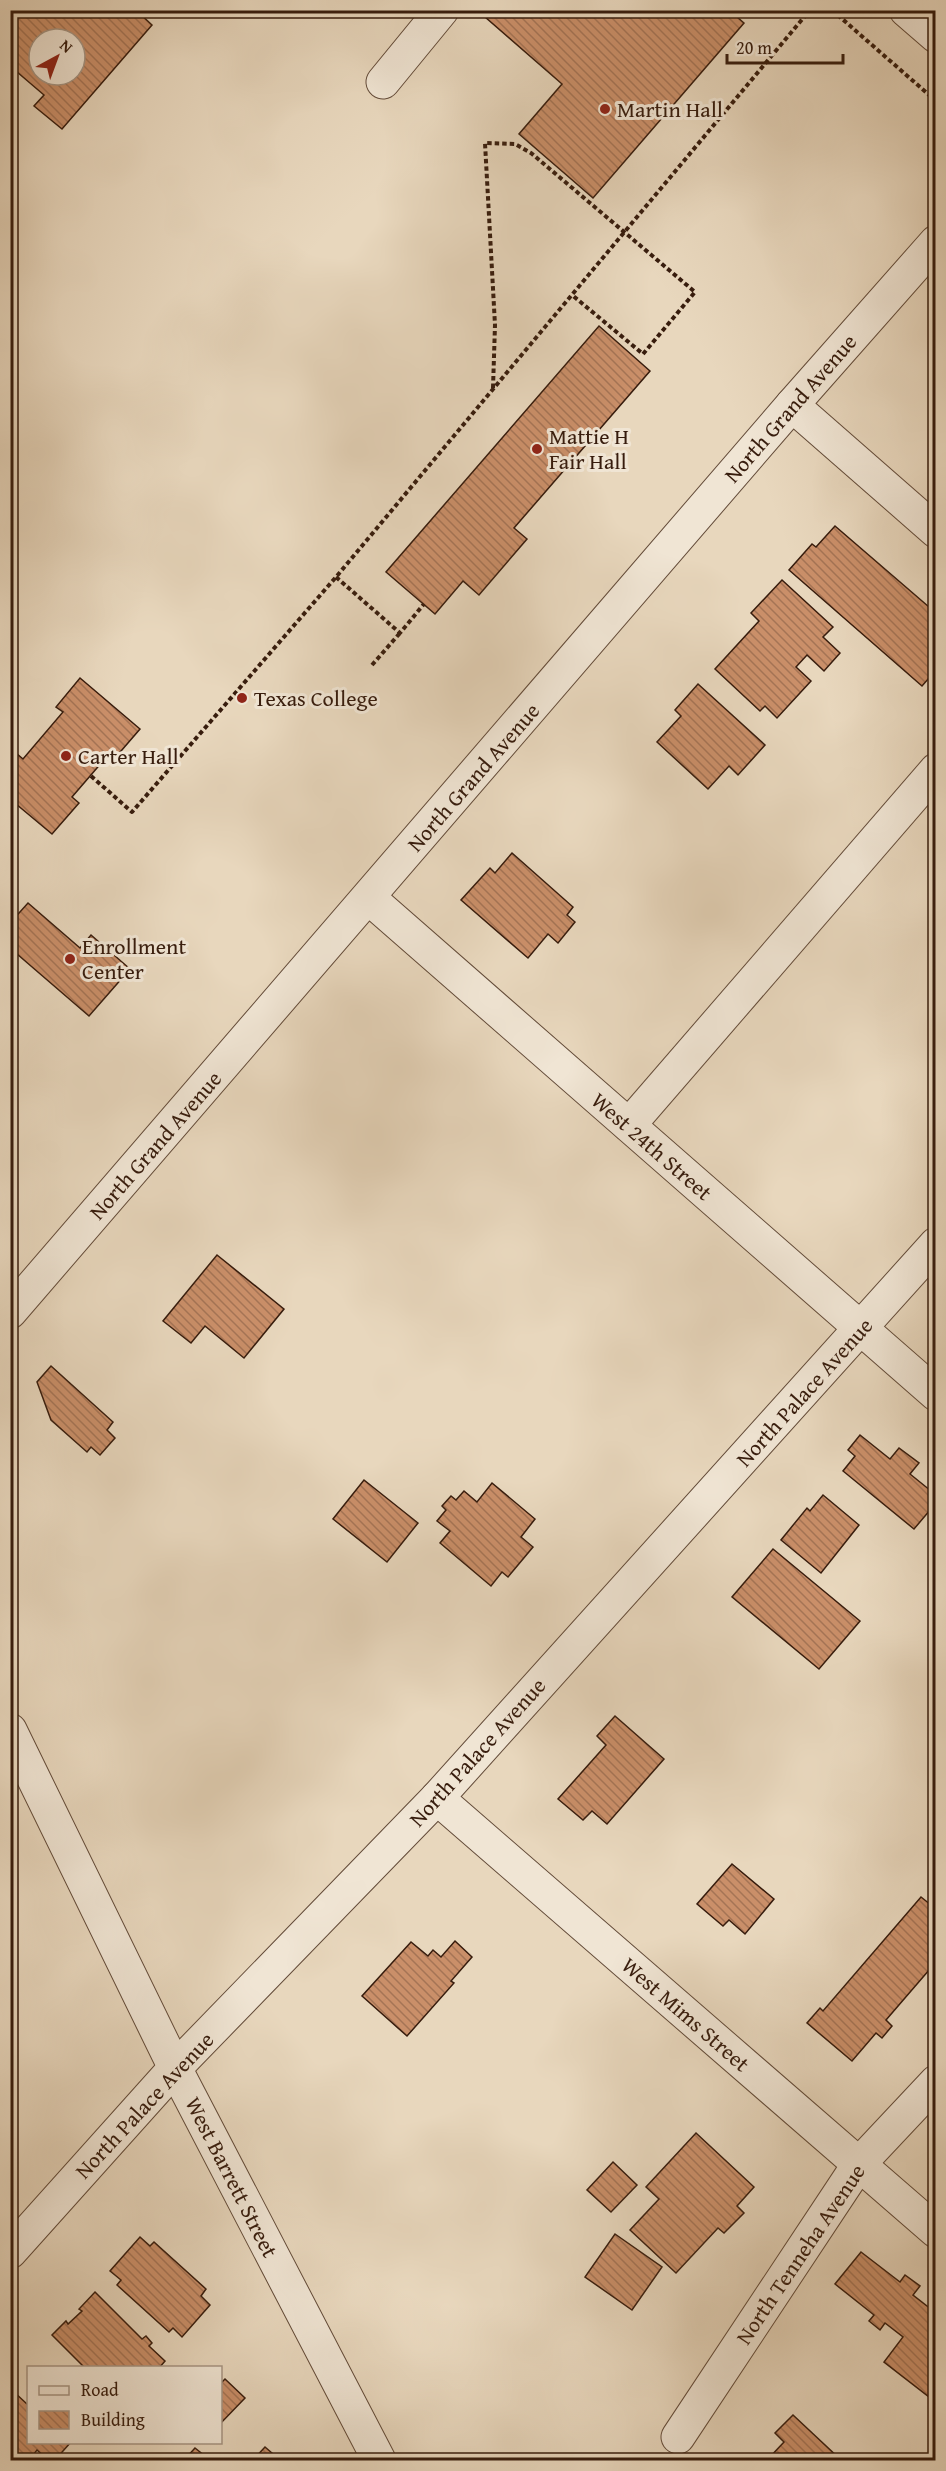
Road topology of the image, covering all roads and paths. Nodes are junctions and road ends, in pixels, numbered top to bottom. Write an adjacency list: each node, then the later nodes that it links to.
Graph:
1 (442, 10): 6 (street)
2 (810, 10): 8 (path)
3 (832, 10): 7 (path)
4 (906, 10): 5 (street)
5 (936, 36)
6 (383, 82)
7 (936, 101)
8 (625, 232): 10 (path); 10 (path); 11 (path)
9 (936, 242): 12 (street, North Grand Avenue)
10 (572, 295): 11 (path)
11 (493, 389): 14 (path)
12 (792, 405): 13 (street); 20 (street, North Grand Avenue)
13 (936, 531)
14 (336, 577): 16 (path); 19 (path)
15 (424, 604): 16 (path)
16 (400, 633): 17 (path)
17 (372, 665)
18 (936, 770): 21 (street)
19 (91, 776)
20 (369, 898): 21 (street, West 24th Street); 23 (street, North Grand Avenue)
21 (629, 1125): 24 (street, West 24th Street)
22 (936, 1244): 24 (street, North Palace Avenue)
23 (10, 1312)
24 (861, 1329): 25 (street, West 24th Street); 27 (street, North Palace Avenue)
25 (936, 1394)
26 (10, 1730): 28 (street, West Barrett Street)
27 (436, 1798): 28 (street, North Palace Avenue); 30 (street, West Mims Street)
28 (175, 2068): 32 (street, North Palace Avenue); 34 (street, West Barrett Street)
29 (936, 2082): 30 (street, North Tenneha Avenue)
30 (859, 2164): 31 (street, West Mims Street); 33 (street, North Tenneha Avenue)
31 (936, 2230)
32 (10, 2252)
33 (678, 2437)
34 (379, 2460)

